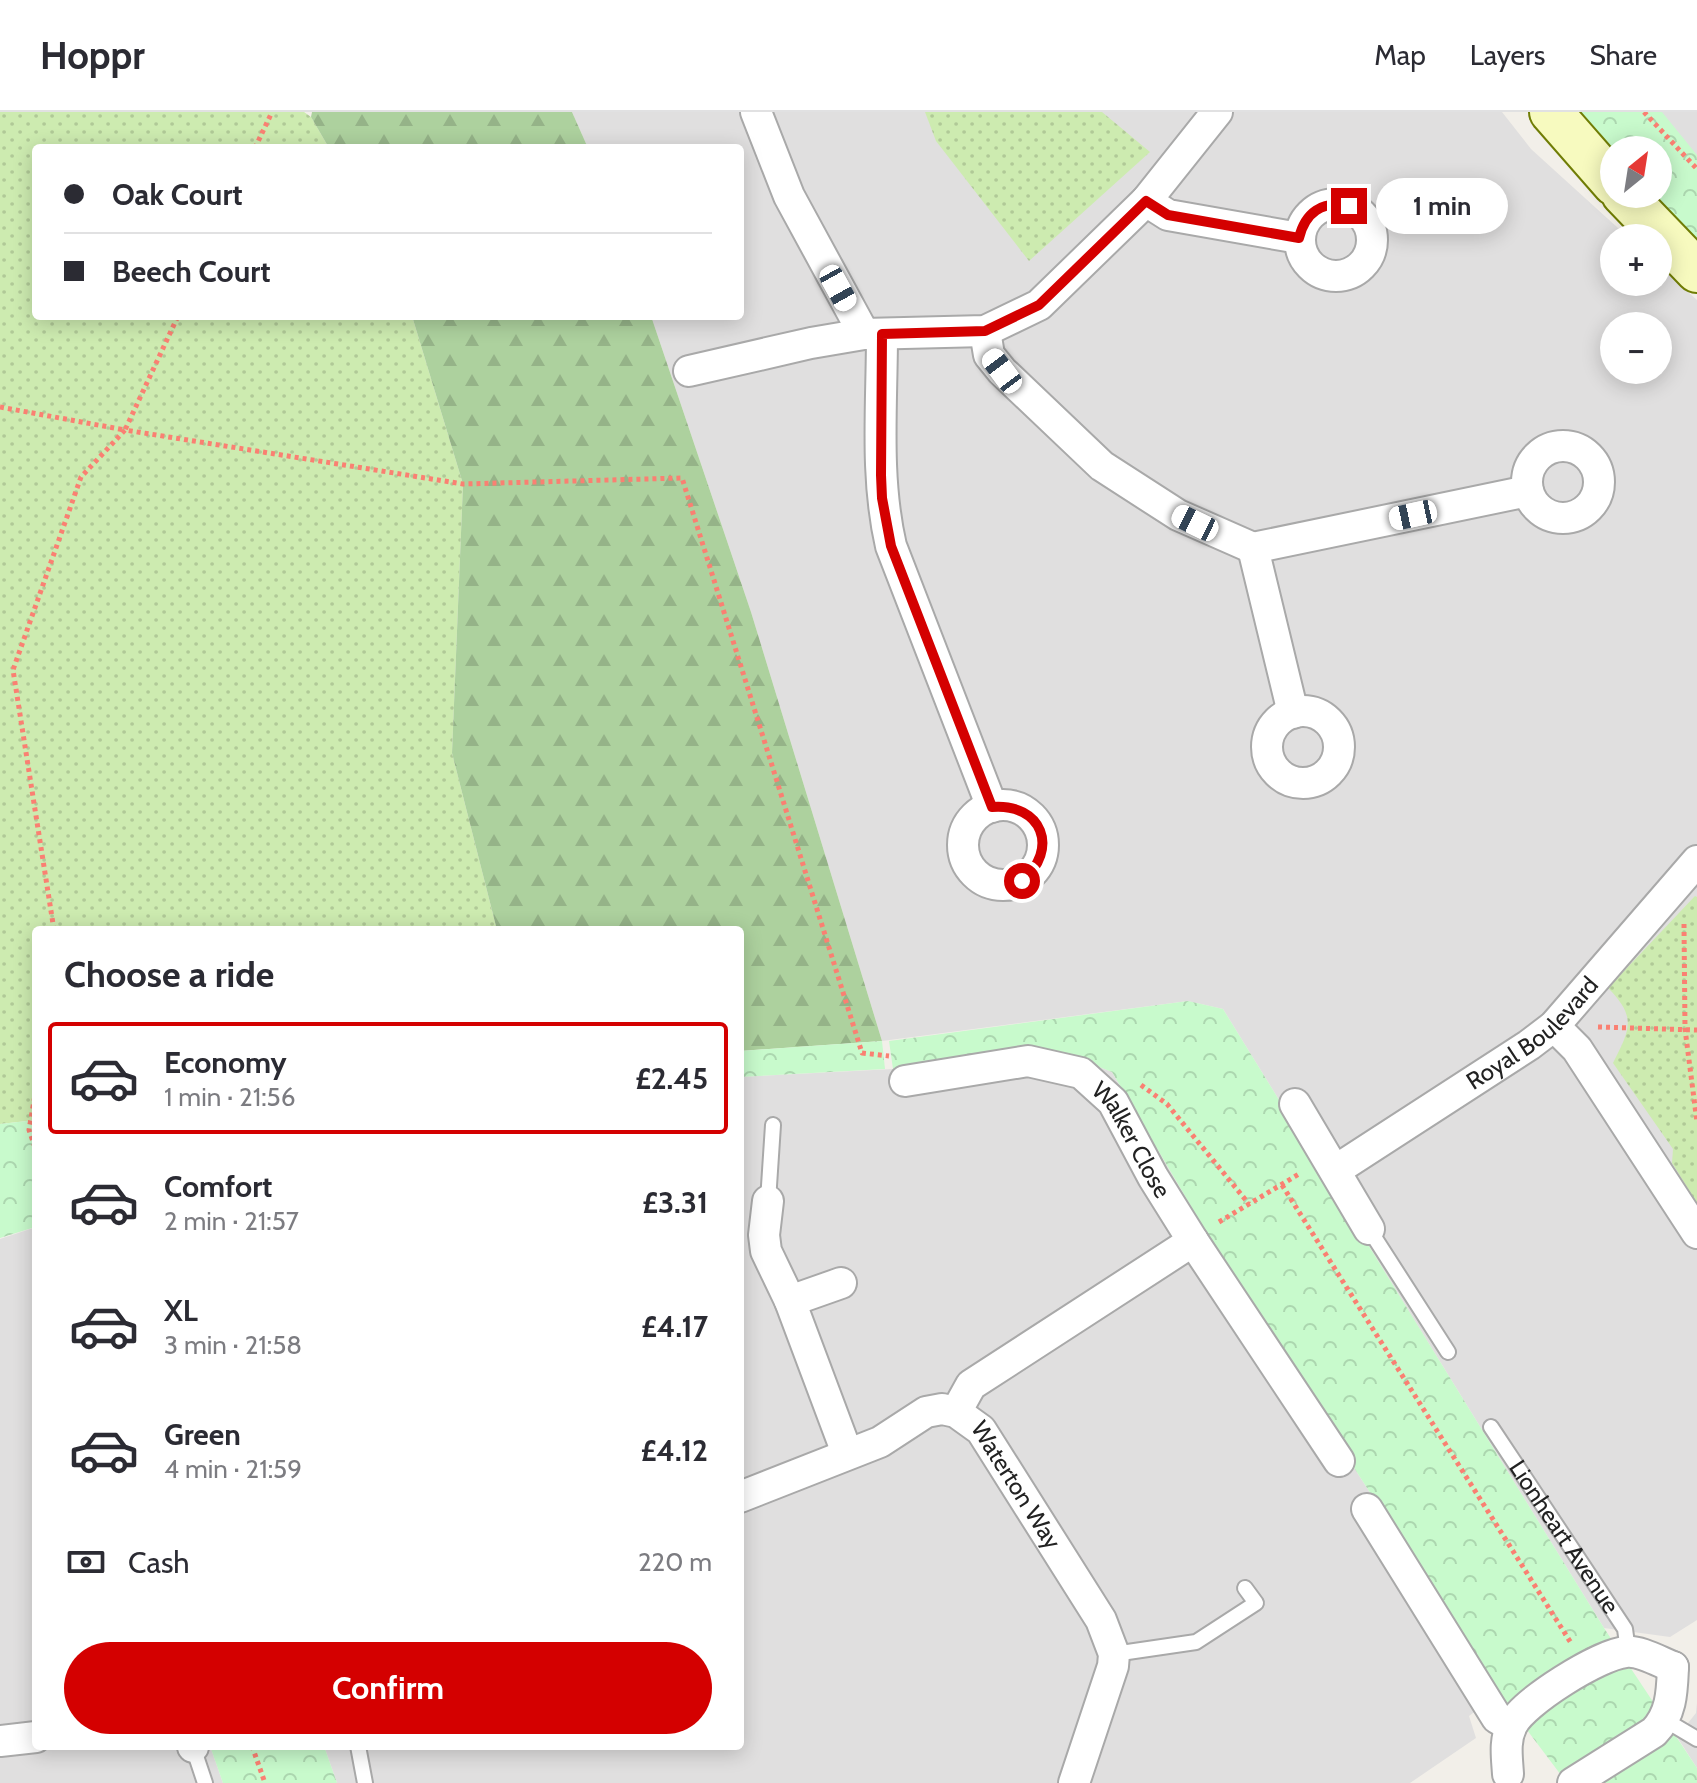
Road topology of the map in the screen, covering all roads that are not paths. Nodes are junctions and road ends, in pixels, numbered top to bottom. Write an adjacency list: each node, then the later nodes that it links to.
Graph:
1 (756, 112): 10 (street)
2 (1217, 112): 5 (street)
3 (1551, 112): 4 (street)
4 (1600, 168)
5 (1146, 201): 7 (street); 9 (street)
6 (1636, 208): 8 (street)
7 (1299, 238)
8 (1697, 271)
9 (985, 331): 10 (street); 13 (street)
10 (873, 334): 11 (street); 15 (street)
11 (689, 371)
12 (1528, 491): 13 (street)
13 (1253, 548): 14 (street)
14 (1293, 713)
15 (992, 807)
16 (1693, 873): 17 (street, Royal Boulevard)
17 (1554, 1026): 21 (street, Royal Boulevard); 24 (street)
18 (904, 1069): 25 (street, Walker Close)
19 (1295, 1104): 21 (street)
20 (773, 1125): 22 (lane)
21 (1331, 1163): 23 (street)
22 (768, 1201): 27 (street)
23 (1369, 1229): 28 (lane)
24 (1697, 1233)
25 (1193, 1241): 29 (street); 32 (street, Walker Close)
26 (841, 1283): 27 (street)
27 (790, 1301): 31 (street)
28 (1448, 1352)
29 (956, 1412): 31 (street, Waterton Way); 37 (street, Waterton Way)
30 (1491, 1427): 36 (lane, Lionheart Avenue)
31 (847, 1453): 33 (street, Waterton Way)
32 (1339, 1461)
33 (744, 1495)
34 (1367, 1509): 40 (street)
35 (1245, 1588): 37 (lane)
36 (1628, 1651): 38 (street); 40 (street)
37 (1114, 1654): 49 (street)
38 (1685, 1659): 39 (street)
39 (1665, 1720): 42 (lane); 50 (street)
40 (1511, 1726): 46 (street)
41 (32, 1737): 43 (street)
42 (1697, 1739)
43 (0, 1741)
44 (194, 1750): 47 (lane)
45 (359, 1750): 48 (lane)
46 (1511, 1780)
47 (205, 1783)
48 (365, 1783)
49 (1074, 1783)
50 (1573, 1783)

